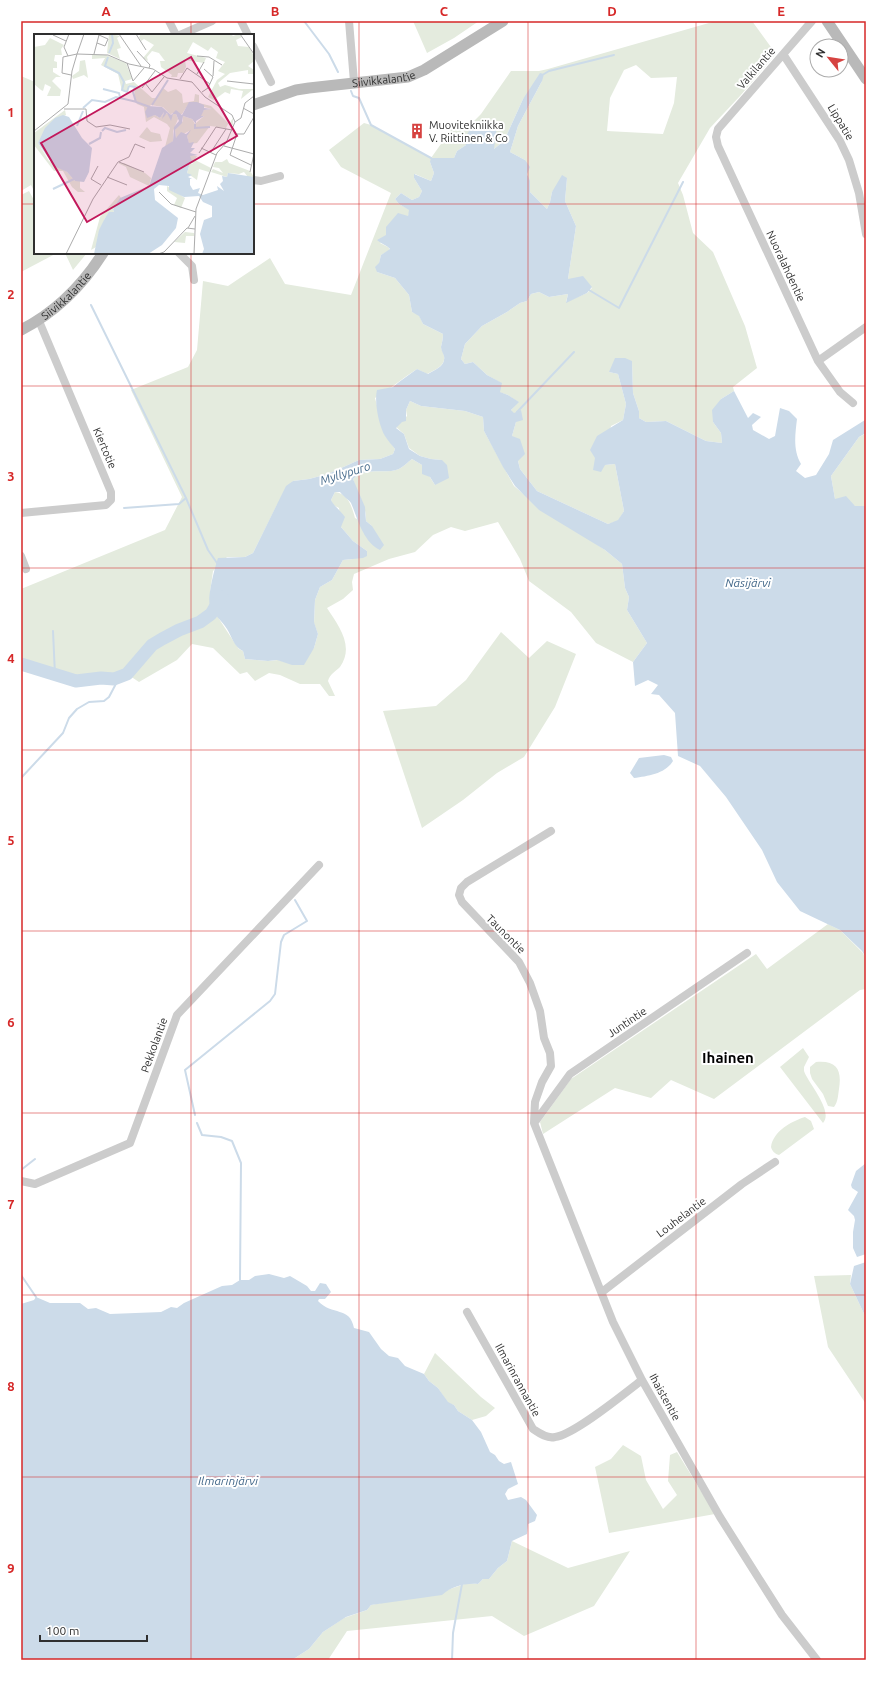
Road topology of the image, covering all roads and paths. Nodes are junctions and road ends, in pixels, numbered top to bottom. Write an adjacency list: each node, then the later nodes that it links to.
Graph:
1 (169, 21): 8 (street)
2 (212, 21): 9 (street)
3 (241, 21): 10 (street)
4 (349, 21): 15 (street)
5 (503, 21): 15 (main road, Siivikkalantie)
6 (812, 21): 12 (street, Valkilantie)
7 (827, 21): 13 (main road)
8 (176, 34)
9 (182, 34)
10 (248, 34)
11 (254, 48): 14 (street)
12 (783, 54): 17 (street, Valkilantie); 20 (street, Lippatie)
13 (866, 79)
14 (271, 82)
15 (354, 82): 16 (main road, Siivikkalantie)
16 (254, 105)
17 (718, 129): 27 (street, Nuoralahdentie)
18 (280, 176): 19 (street)
19 (254, 180)
20 (866, 234)
21 (102, 254): 24 (main road, Siivikkalantie)
22 (180, 254): 23 (street)
23 (194, 280)
24 (39, 321): 26 (main road, Siivikkalantie); 29 (street, Kiertotie)
25 (866, 327): 27 (street)
26 (21, 330)
27 (818, 361): 28 (street, Nuoralahdentie)
28 (853, 403)
29 (21, 513)
30 (21, 556): 31 (street)
31 (26, 569)
32 (551, 831): 35 (street, Taunontie)
33 (319, 865): 37 (street, Pekkolantie)
34 (747, 953): 35 (street, Juntintie)
35 (534, 1123): 38 (street, Ihaistentie)
36 (775, 1162): 38 (street, Louhelantie)
37 (21, 1181)
38 (602, 1292): 40 (street, Ihaistentie)
39 (467, 1312): 40 (street, Ilmarinrannantie)
40 (642, 1380): 41 (street, Ihaistentie)
41 (817, 1660)

